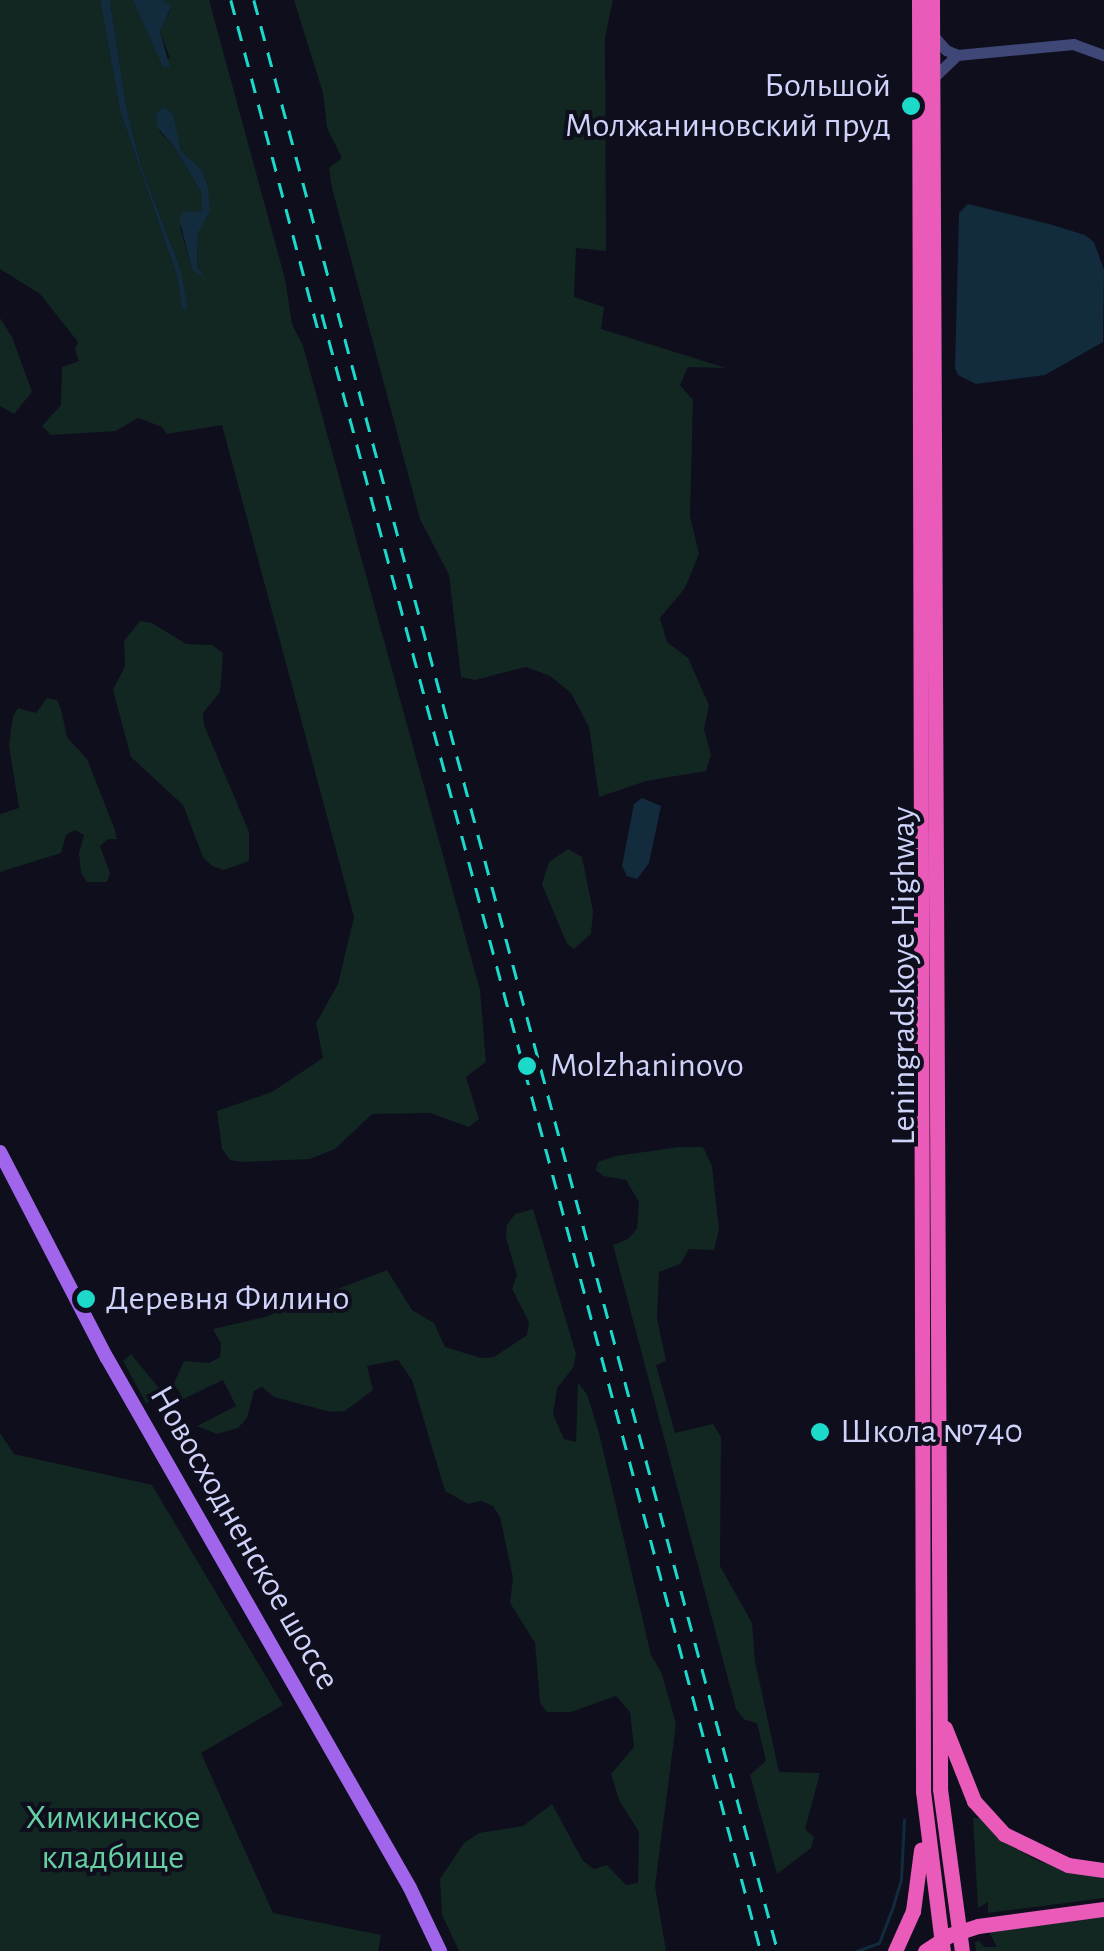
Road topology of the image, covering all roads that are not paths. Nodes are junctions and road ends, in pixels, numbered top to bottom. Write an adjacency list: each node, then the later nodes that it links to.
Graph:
1 (918, 0): 9 (highway, Leningradskoye Highway)
2 (932, 0): 3 (highway, Leningradskoye Highway)
3 (932, 34): 4 (street); 6 (highway, Leningradskoye Highway)
4 (958, 55): 5 (street); 6 (street)
5 (1104, 56)
6 (932, 79): 8 (highway, Leningradskoye Highway)
7 (0, 1152): 12 (main road, Новосходненское шоссе)
8 (939, 1707): 10 (highway); 16 (highway, Leningradskoye Highway)
9 (924, 1791): 13 (highway); 15 (highway, Leningradskoye Highway)
10 (1104, 1870)
11 (1104, 1909): 14 (highway, bridge)
12 (440, 1951)
13 (895, 1951)
14 (926, 1951)
15 (943, 1951)
16 (962, 1951)

